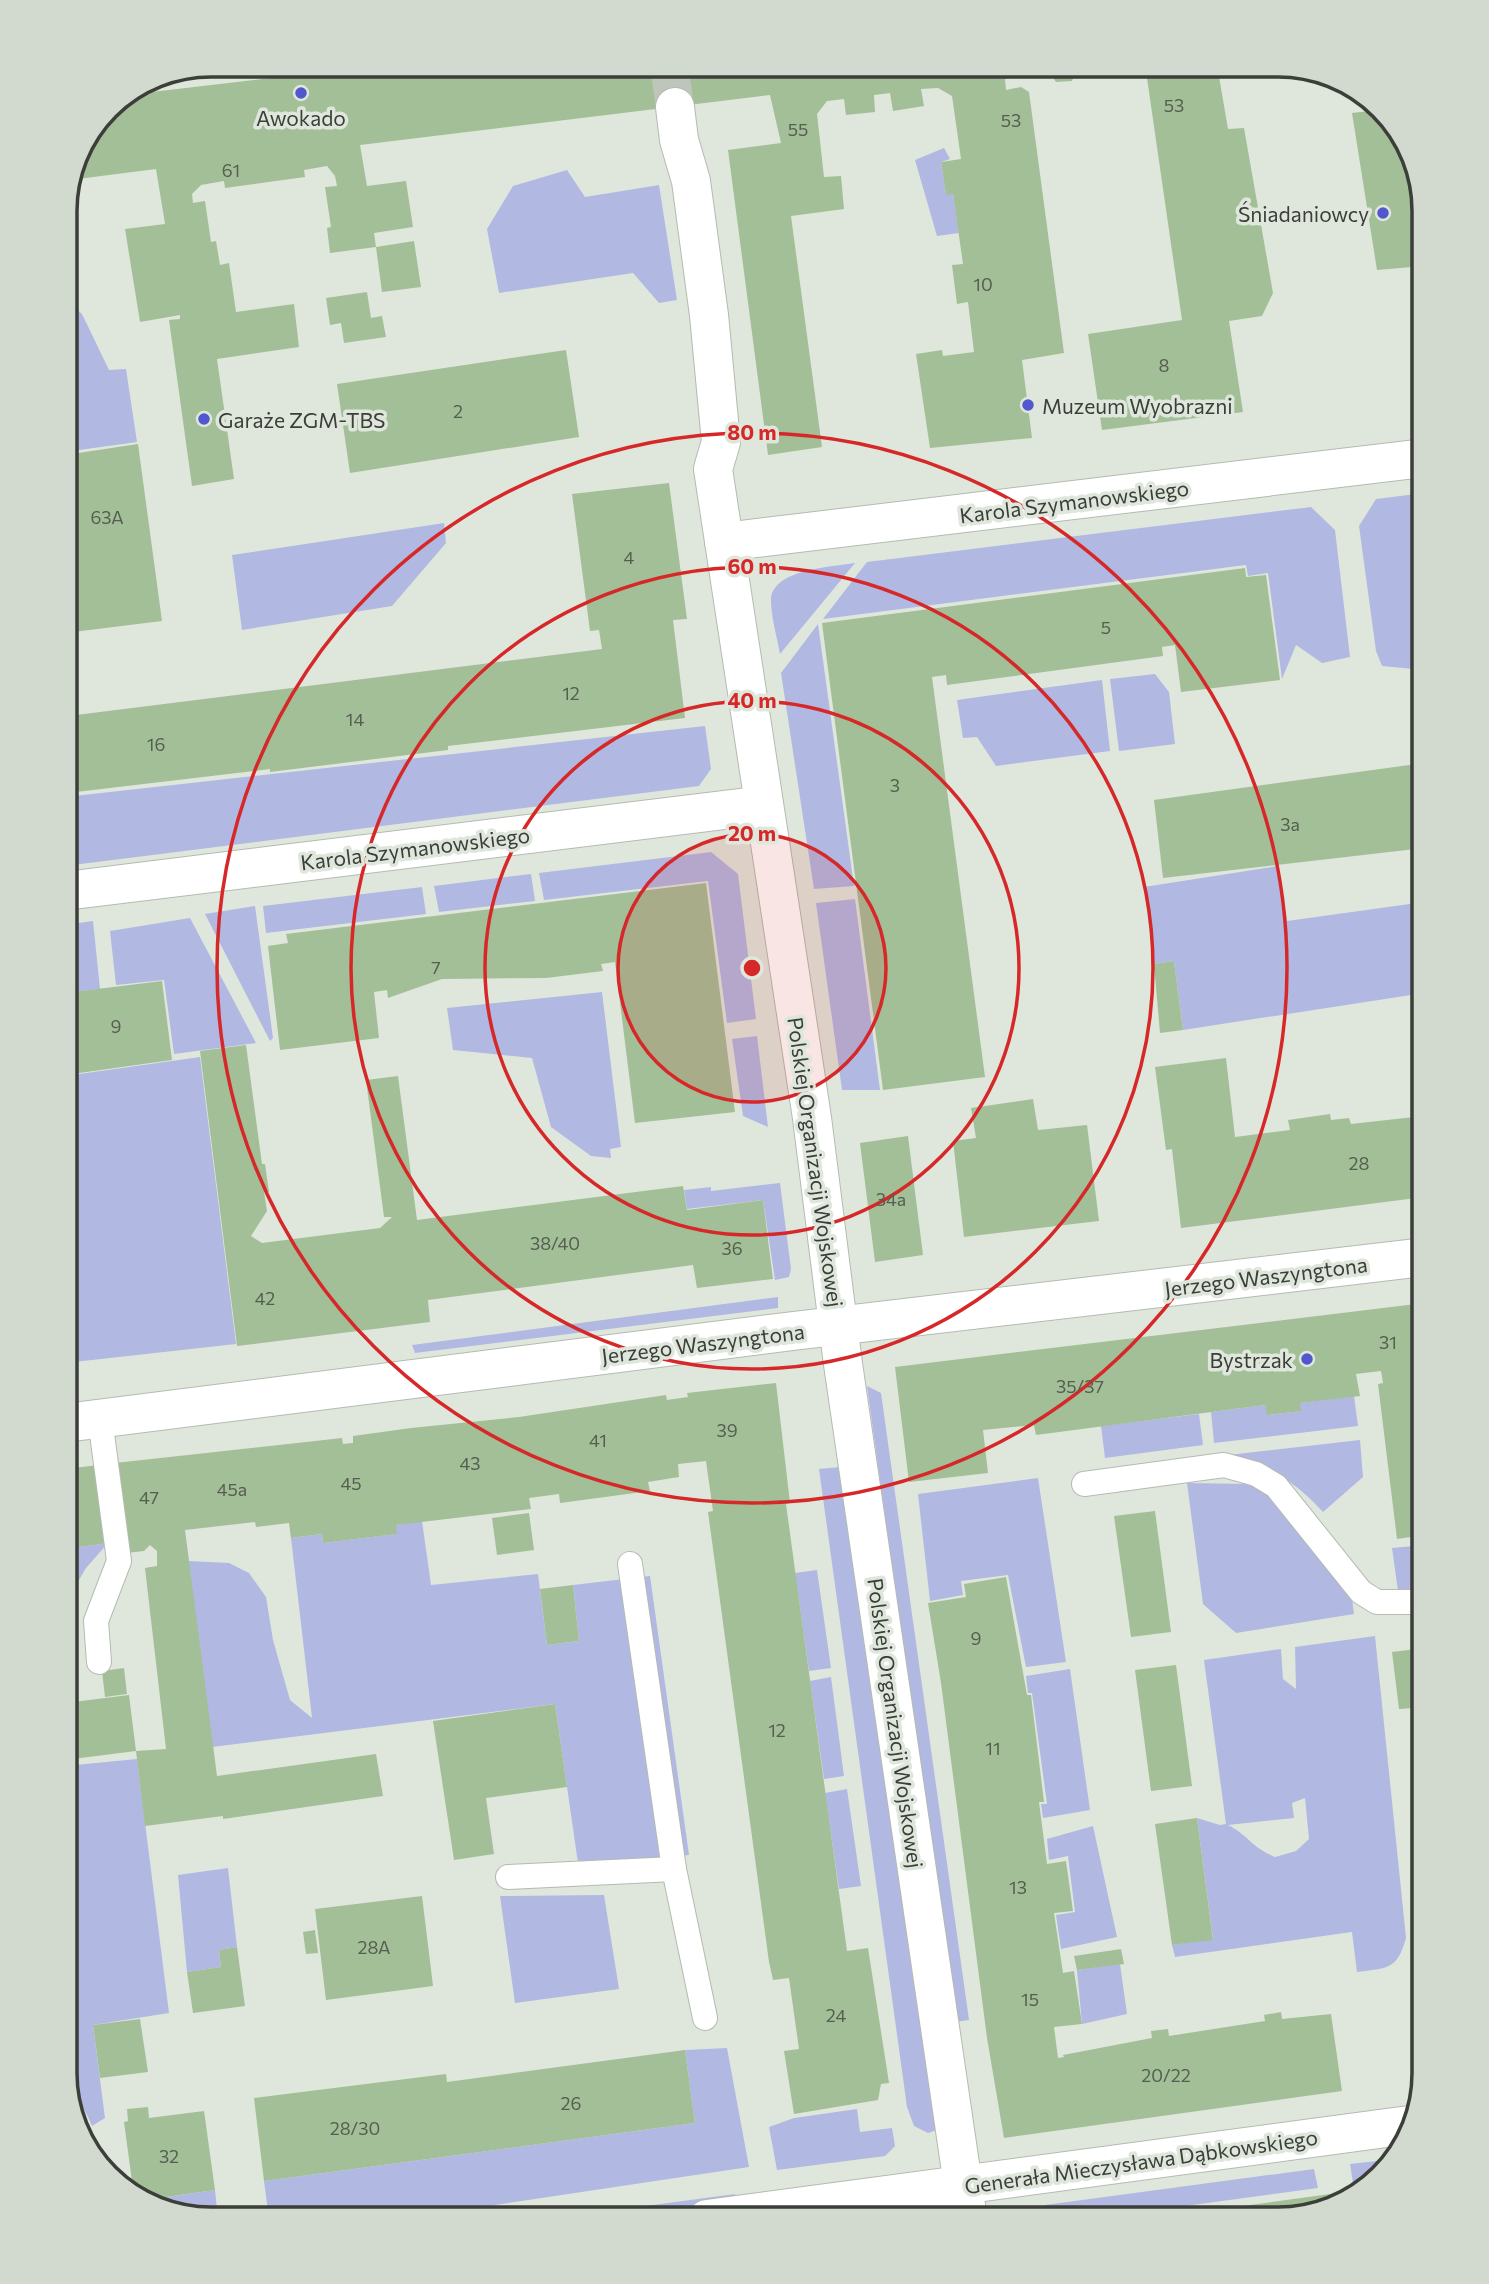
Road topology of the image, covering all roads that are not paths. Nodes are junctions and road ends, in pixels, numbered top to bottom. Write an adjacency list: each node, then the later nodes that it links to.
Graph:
1 (675, 107): 3 (street, Polskiej Organizacji Wojskowej)
2 (1412, 459): 3 (street, Karola Szymanowskiego)
3 (724, 542): 4 (street, Polskiej Organizacji Wojskowej)
4 (764, 806): 5 (street, Karola Szymanowskiego); 7 (street, Polskiej Organizacji Wojskowej)
5 (77, 890)
6 (1412, 1258): 7 (street, Jerzego Waszyngtona)
7 (838, 1326): 8 (street, Jerzego Waszyngtona); 17 (street, Polskiej Organizacji Wojskowej)
8 (83, 1421): 12 (lane)
9 (1084, 1483): 11 (lane)
10 (630, 1564): 13 (lane)
11 (1412, 1602)
12 (99, 1662)
13 (674, 1868): 14 (lane); 15 (lane)
14 (508, 1877)
15 (705, 2018)
16 (1401, 2126): 17 (street, Generała Mieczysława Dąbkowskiego)
17 (965, 2203): 18 (street, Generała Mieczysława Dąbkowskiego)
18 (900, 2207)

